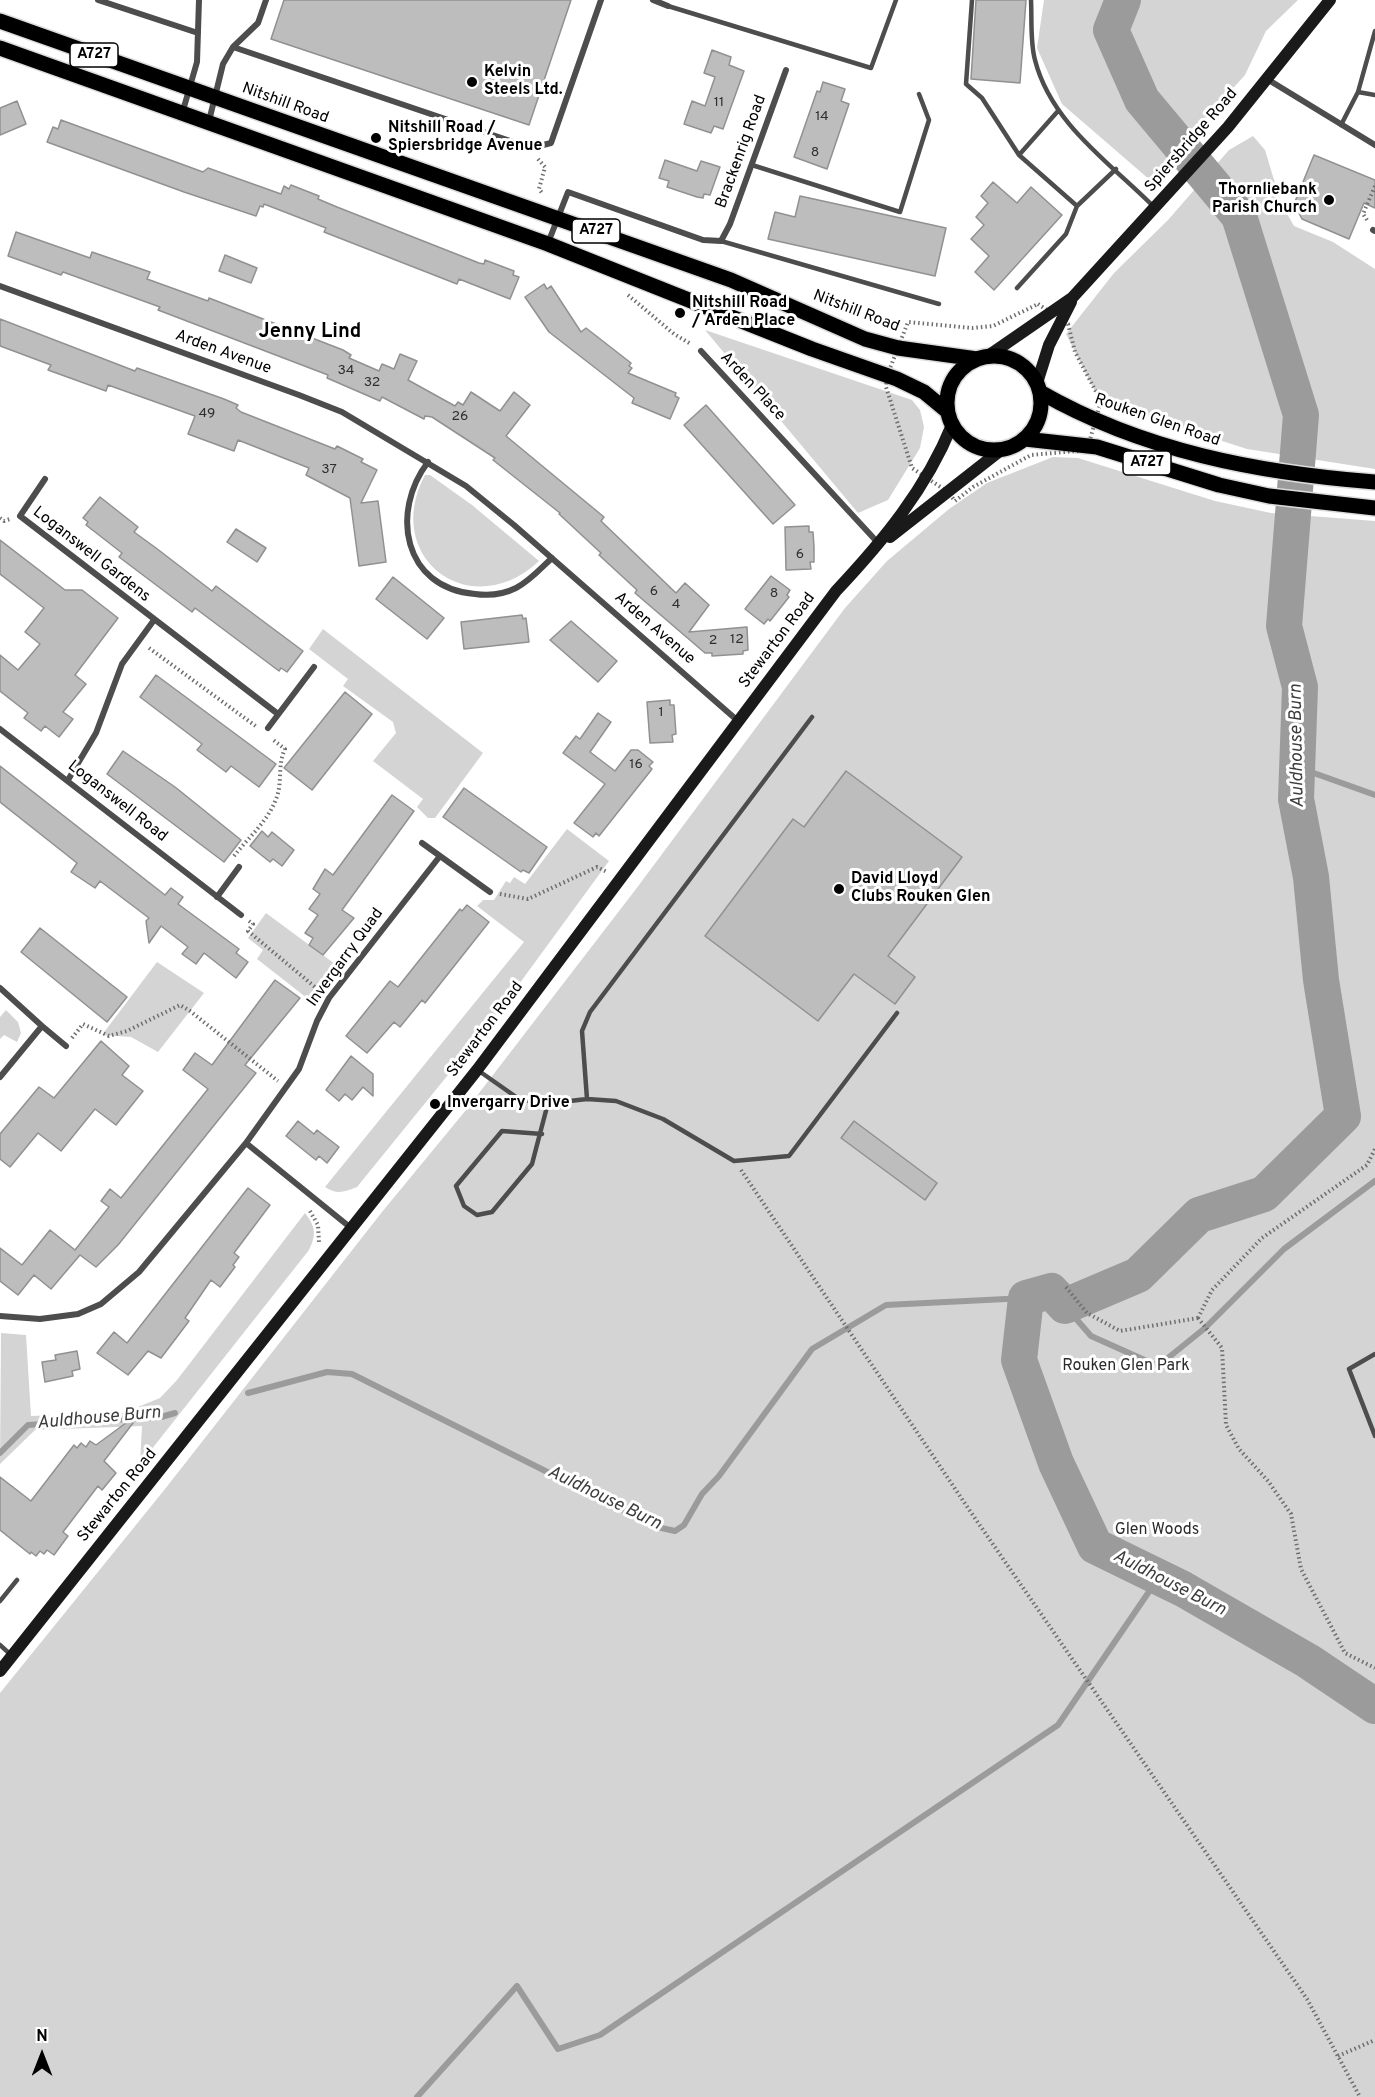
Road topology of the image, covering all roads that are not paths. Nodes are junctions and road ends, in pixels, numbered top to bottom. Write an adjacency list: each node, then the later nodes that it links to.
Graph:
1 (98, 0): 13 (street)
2 (199, 0): 13 (street)
3 (266, 0): 14 (street)
4 (601, 0): 14 (street)
5 (653, 0): 10 (street)
6 (896, 0): 10 (lane)
7 (972, 0): 29 (lane)
8 (1030, 0): 24 (lane)
9 (1330, 0): 18 (main road, Spiersbridge Road)
10 (668, 6)
11 (0, 21): 19 (main road, Nitshill Road / A727)
12 (1375, 31): 16 (lane)
13 (198, 33): 19 (street)
14 (234, 47): 23 (street)
15 (0, 48): 25 (main road, A727)
16 (1372, 52): 20 (lane)
17 (786, 70): 30 (street, Brackenrig Road)
18 (1267, 79): 27 (street); 33 (main road, Spiersbridge Road)
19 (189, 88): 23 (main road, Nitshill Road / A727); 25 (street)
20 (1358, 92): 22 (lane); 27 (lane)
21 (919, 94): 30 (lane)
22 (1375, 95)
23 (215, 98): 26 (street); 34 (main road, Nitshill Road / A727)
24 (1058, 111): 29 (lane); 31 (lane)
25 (182, 115): 26 (main road, A727)
26 (208, 124): 36 (main road, A727)
27 (1341, 125): 28 (street)
28 (1375, 145)
29 (1019, 155): 32 (lane)
30 (752, 165): 35 (street, Brackenrig Road)
31 (1116, 169): 32 (lane); 33 (lane)
32 (1077, 206): 38 (lane)
33 (1155, 208): 40 (main road, Spiersbridge Road)
34 (559, 217): 35 (street); 36 (street); 42 (main road, Nitshill Road / A727)
35 (721, 241): 39 (lane)
36 (548, 244): 44 (main road, A727)
37 (0, 285): 47 (street, Arden Avenue)
38 (1017, 288)
39 (939, 304)
40 (1057, 317): 42 (main road, Spiersbridge Road); 43 (main road, Spiersbridge Road)
41 (701, 351): 51 (street, Arden Place)
42 (983, 358): 43 (main road); 44 (main road)
43 (1038, 388): 45 (main road); 49 (main road, Rouken Glen Road / A727)
44 (949, 418): 46 (main road); 51 (main road, Stewarton Road)
45 (1025, 439): 46 (main road); 50 (main road, A727)
46 (1001, 450): 51 (main road, Stewarton Road)
47 (428, 462): 52 (street, Arden Avenue); 52 (street)
48 (45, 479): 53 (street, Loganswell Gardens)
49 (1375, 482)
50 (1375, 508)
51 (880, 545): 57 (main road, Stewarton Road)
52 (552, 558): 57 (street, Arden Avenue)
53 (154, 620): 55 (street, Loganswell Gardens); 60 (street, Loganswell Gardens)
54 (314, 667): 55 (street)
55 (278, 714): 58 (street)
56 (812, 717): 73 (lane)
57 (738, 721): 71 (main road, Stewarton Road)
58 (268, 728)
59 (0, 729): 60 (street, Loganswell Road)
60 (68, 780): 65 (street, Loganswell Road)
61 (422, 843): 62 (street)
62 (440, 856): 64 (street); 76 (street, Invergarry Quad)
63 (239, 867): 65 (street)
64 (490, 892)
65 (217, 897): 66 (street, Loganswell Road)
66 (241, 915)
67 (0, 988): 69 (street)
68 (897, 1013): 73 (lane)
69 (42, 1026): 70 (street); 72 (street)
70 (66, 1046)
71 (477, 1070): 74 (lane); 77 (main road, Stewarton Road)
72 (0, 1077)
73 (587, 1099): 74 (lane)
74 (548, 1103): 75 (lane)
75 (542, 1134): 75 (lane)
76 (246, 1143): 77 (street); 78 (street)
77 (352, 1229): 84 (main road, Stewarton Road)
78 (0, 1316)
79 (1375, 1354): 80 (lane)
80 (1375, 1436)
81 (17, 1580): 82 (lane)
82 (0, 1601)
83 (0, 1645): 84 (lane)
84 (12, 1655): 85 (main road, Stewarton Road)
85 (0, 1671)

